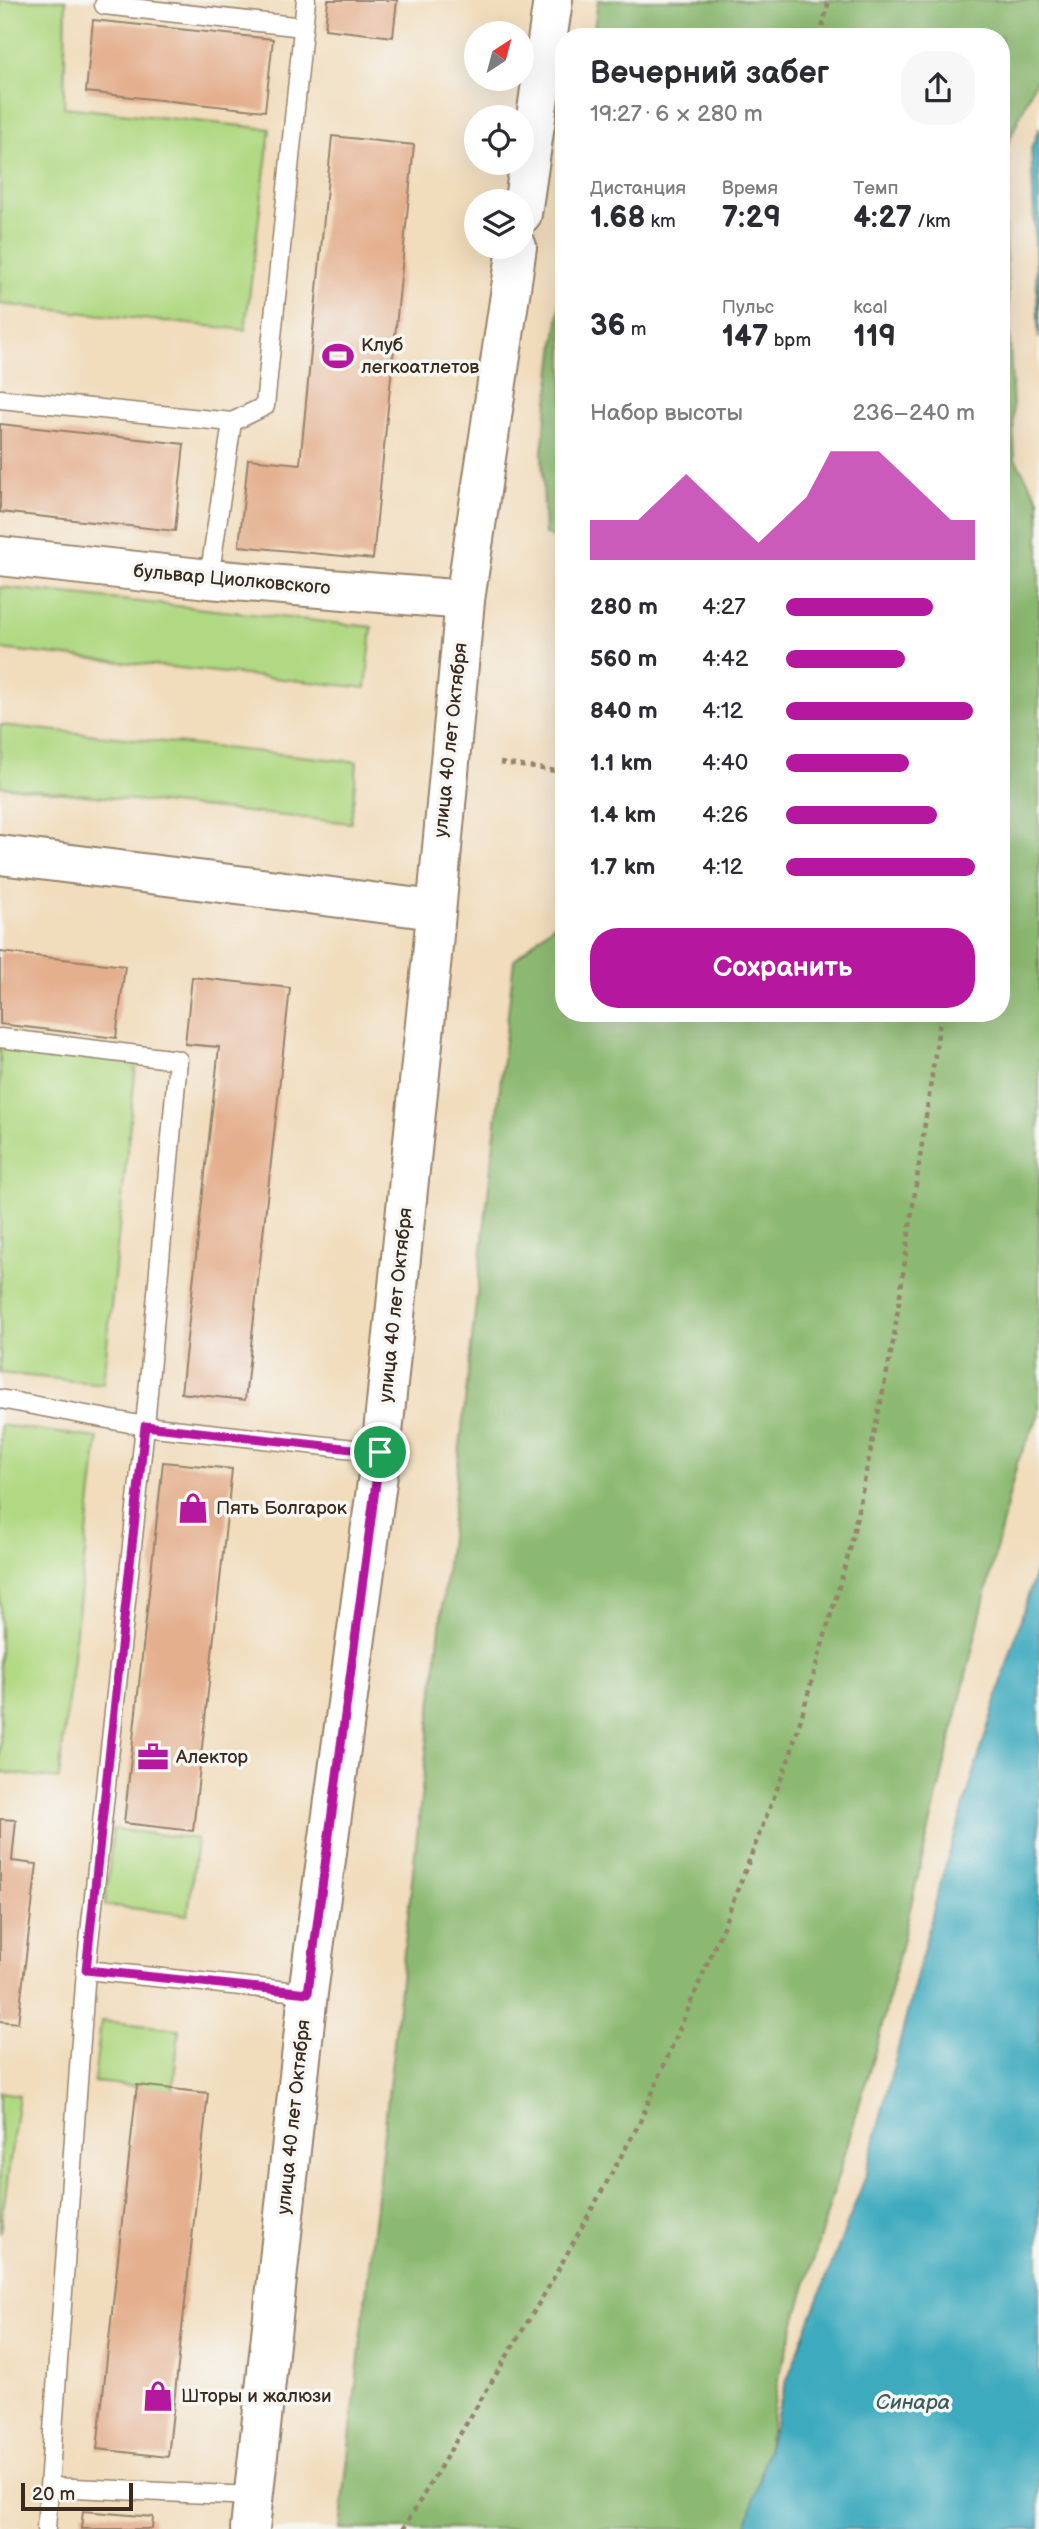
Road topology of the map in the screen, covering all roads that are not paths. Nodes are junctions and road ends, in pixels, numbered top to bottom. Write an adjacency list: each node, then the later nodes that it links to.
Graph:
1 (306, 0): 4 (lane)
2 (553, 0): 5 (street)
3 (104, 5): 4 (lane)
4 (303, 27): 8 (lane)
5 (526, 189)
6 (515, 259): 11 (street, улица 40 лет Октября)
7 (0, 399): 8 (lane)
8 (232, 422): 10 (lane)
9 (0, 556): 10 (street, бульвар Циолковского)
10 (209, 579): 11 (street, бульвар Циолковского)
11 (465, 600): 13 (street, улица 40 лет Октября)
12 (0, 855): 13 (street)
13 (435, 911): 17 (street, улица 40 лет Октября)
14 (0, 1038): 16 (lane)
15 (0, 1399): 16 (lane)
16 (145, 1426): 17 (lane); 18 (lane)
17 (380, 1452): 19 (street, улица 40 лет Октября)
18 (86, 1970): 19 (lane); 20 (lane)
19 (308, 1993): 21 (street, улица 40 лет Октября)
20 (51, 2487): 21 (lane); 22 (lane)
21 (252, 2512)
22 (46, 2529)

